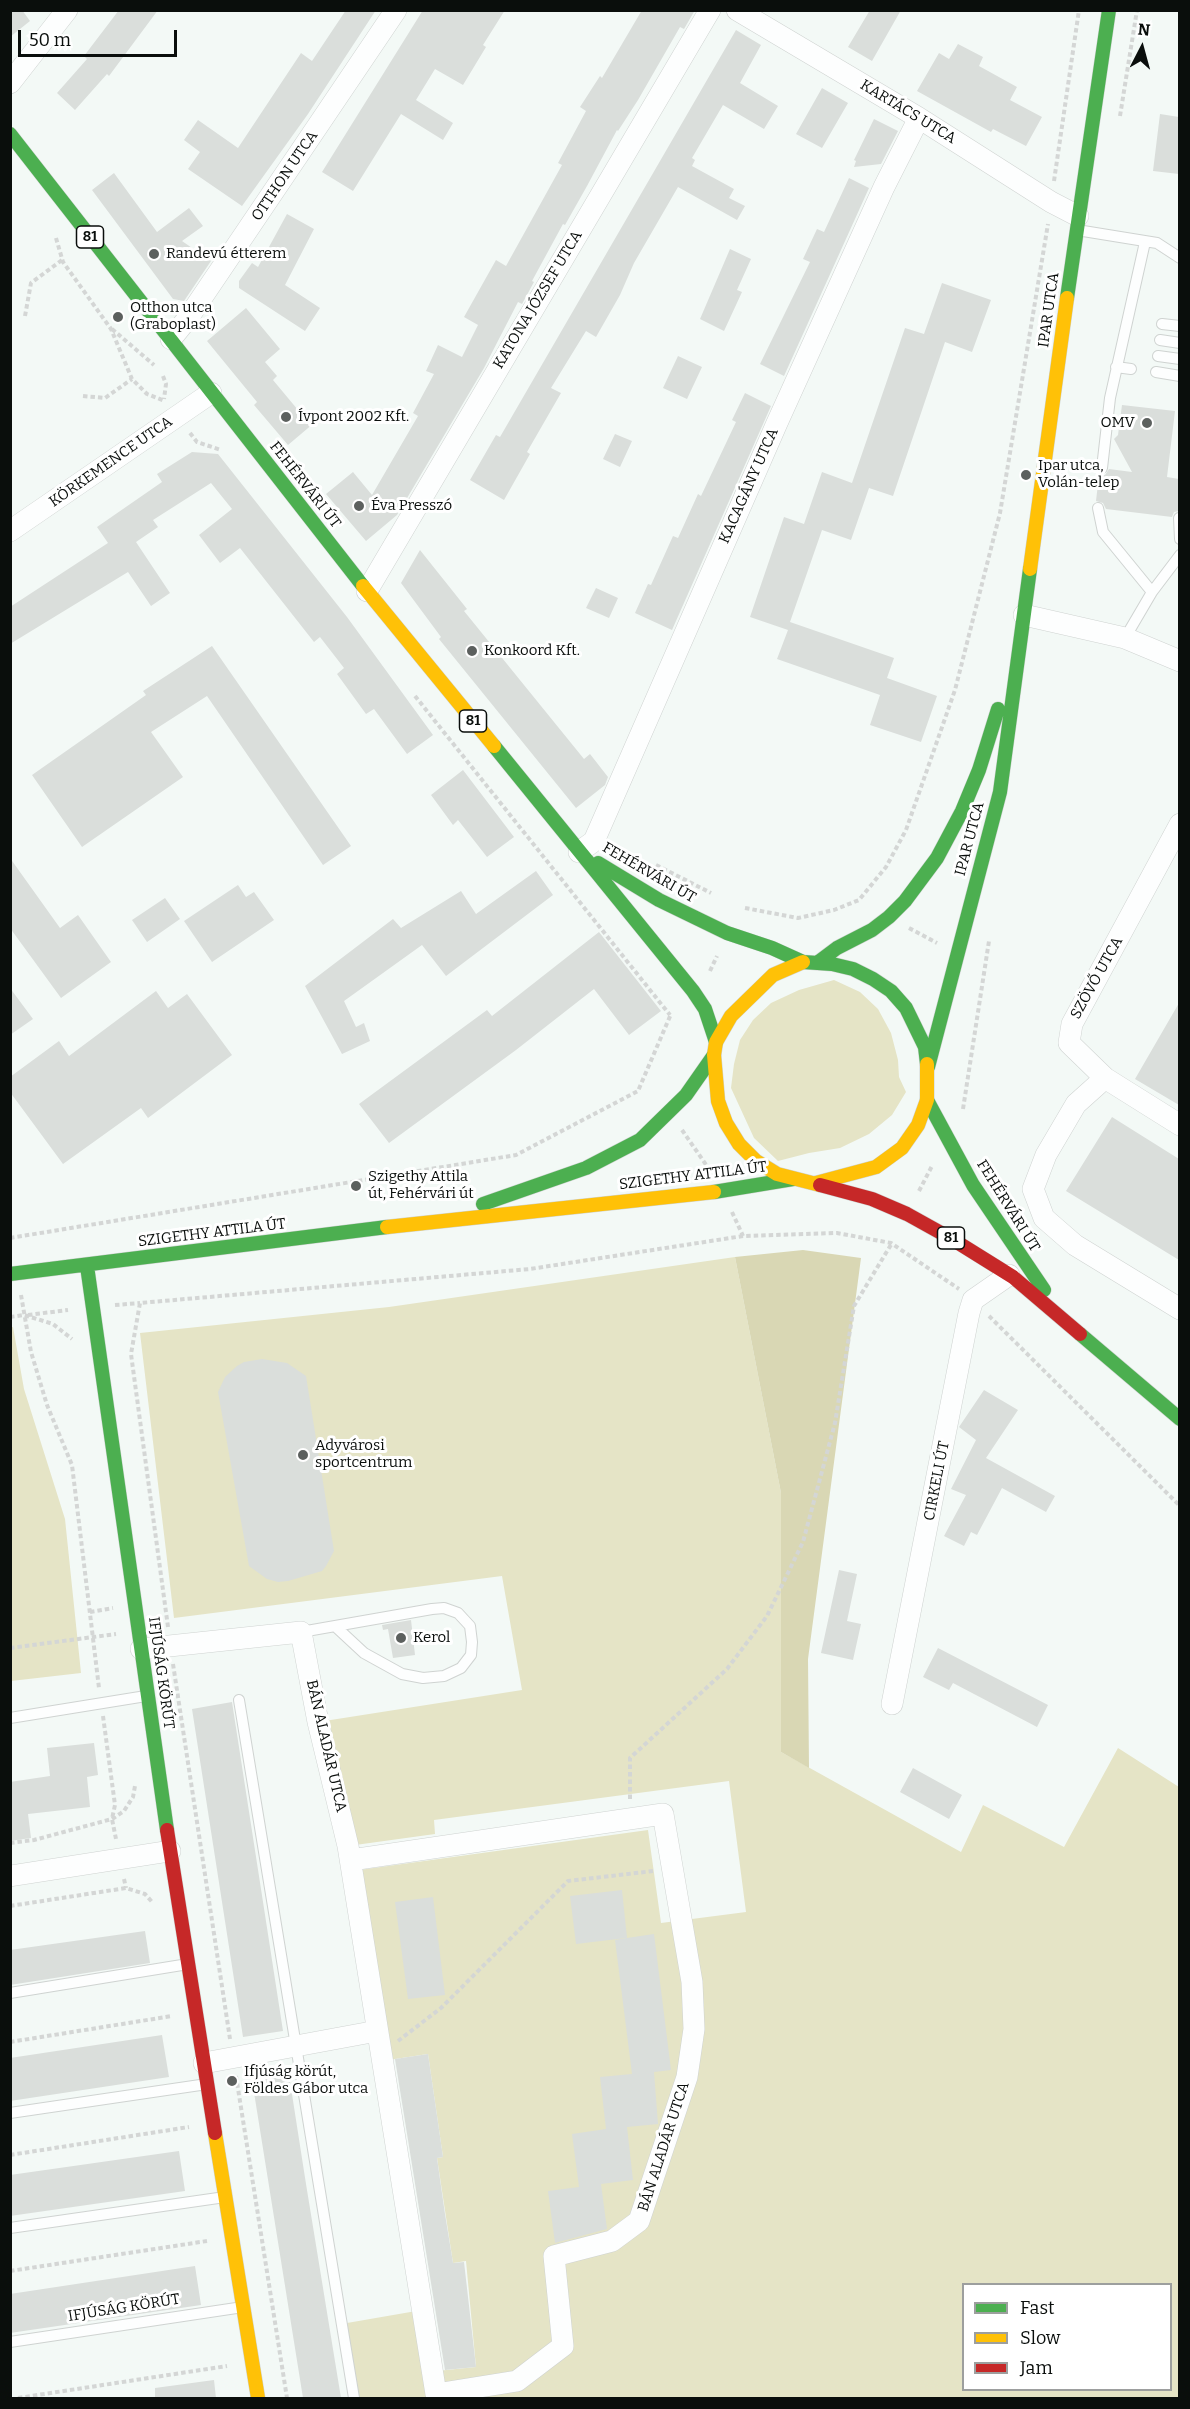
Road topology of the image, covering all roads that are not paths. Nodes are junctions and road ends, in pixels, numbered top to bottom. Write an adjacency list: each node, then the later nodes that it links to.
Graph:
1 (67, 10): 6 (street)
2 (396, 10): 14 (street, OTTHON UTCA)
3 (710, 10): 32 (street, KATONA JÓZSEF UTCA)
4 (737, 10): 7 (street, KARTÁCS UTCA)
5 (1109, 10): 9 (street, IPAR UTCA)
6 (10, 83)
7 (919, 118): 9 (street, KARTÁCS UTCA); 38 (street, KACAGÁNY UTCA)
8 (10, 134): 14 (street, FEHÉRVÁRI ÚT / 81)
9 (1077, 223): 10 (lane); 34 (street, IPAR UTCA)
10 (1145, 242): 11 (lane); 17 (lane)
11 (1179, 258)
12 (1162, 324): 13 (lane)
13 (1179, 326)
14 (171, 339): 25 (street, FEHÉRVÁRI ÚT / 81)
15 (1160, 340): 16 (lane)
16 (1179, 343)
17 (1120, 351): 18 (lane); 21 (lane)
18 (1133, 353)
19 (1158, 356): 20 (lane)
20 (1179, 359)
21 (1116, 367): 22 (lane); 26 (lane)
22 (1131, 369)
23 (1156, 372): 24 (lane)
24 (1179, 375)
25 (211, 393): 29 (street, KÖRKEMENCE UTCA); 32 (street, FEHÉRVÁRI ÚT / 81)
26 (1102, 468)
27 (1098, 508): 33 (lane)
28 (1179, 518): 30 (lane)
29 (10, 531)
30 (1179, 539)
31 (1179, 555): 33 (lane)
32 (367, 591): 38 (street, FEHÉRVÁRI ÚT / 81)
33 (1152, 592): 35 (lane)
34 (1024, 615): 35 (street); 39 (street, IPAR UTCA); 41 (street, IPAR UTCA)
35 (1125, 638): 36 (street)
36 (1179, 661)
37 (1179, 824): 42 (street, SZÖVŐ UTCA)
38 (579, 852): 39 (street, FEHÉRVÁRI ÚT / 81); 40 (street, FEHÉRVÁRI ÚT / 81)
39 (810, 962): 40 (street); 41 (street, FEHÉRVÁRI ÚT / 81)
40 (715, 1049): 45 (street, FEHÉRVÁRI ÚT / 81); 47 (street, SZIGETHY ATTILA ÚT)
41 (928, 1067): 43 (street, FEHÉRVÁRI ÚT / 81)
42 (1105, 1078): 44 (street, SZÖVŐ UTCA); 51 (street)
43 (927, 1100): 46 (street, FEHÉRVÁRI ÚT / 81); 52 (street, FEHÉRVÁRI ÚT / 81)
44 (1179, 1125)
45 (794, 1179): 46 (street, FEHÉRVÁRI ÚT / 81); 47 (street, SZIGETHY ATTILA ÚT)
46 (815, 1183): 50 (street, FEHÉRVÁRI ÚT / 81)
47 (417, 1223): 48 (street, SZIGETHY ATTILA ÚT)
48 (87, 1266): 49 (street, SZIGETHY ATTILA ÚT); 56 (street, IFJÚSÁG KÖRÚT)
49 (10, 1274)
50 (1009, 1275): 52 (street, FEHÉRVÁRI ÚT / 81); 59 (street, CIRKELI ÚT)
51 (1179, 1309)
52 (1071, 1324): 53 (street, FEHÉRVÁRI ÚT / 81)
53 (1179, 1419)
54 (336, 1627): 54 (lane); 55 (lane)
55 (301, 1632): 56 (street); 62 (street, BÁN ALADÁR UTCA)
56 (141, 1649): 57 (street, IFJÚSÁG KÖRÚT)
57 (148, 1696): 60 (lane); 61 (street, IFJÚSÁG KÖRÚT)
58 (239, 1700): 67 (lane)
59 (892, 1704)
60 (10, 1718)
61 (170, 1851): 63 (street); 64 (street, IFJÚSÁG KÖRÚT)
62 (351, 1860): 66 (street, BÁN ALADÁR UTCA); 66 (street, BÁN ALADÁR UTCA)
63 (10, 1876)
64 (188, 1964): 65 (lane); 68 (street, IFJÚSÁG KÖRÚT)
65 (10, 1993)
66 (377, 2031): 67 (street)
67 (296, 2046): 68 (street); 76 (lane)
68 (204, 2063): 69 (street, IFJÚSÁG KÖRÚT)
69 (207, 2084): 70 (lane); 71 (street, IFJÚSÁG KÖRÚT)
70 (10, 2114)
71 (226, 2197): 72 (lane); 73 (street, IFJÚSÁG KÖRÚT)
72 (10, 2228)
73 (243, 2307): 74 (lane, IFJÚSÁG KÖRÚT); 75 (street, IFJÚSÁG KÖRÚT)
74 (10, 2342)
75 (258, 2398)
76 (354, 2398)

